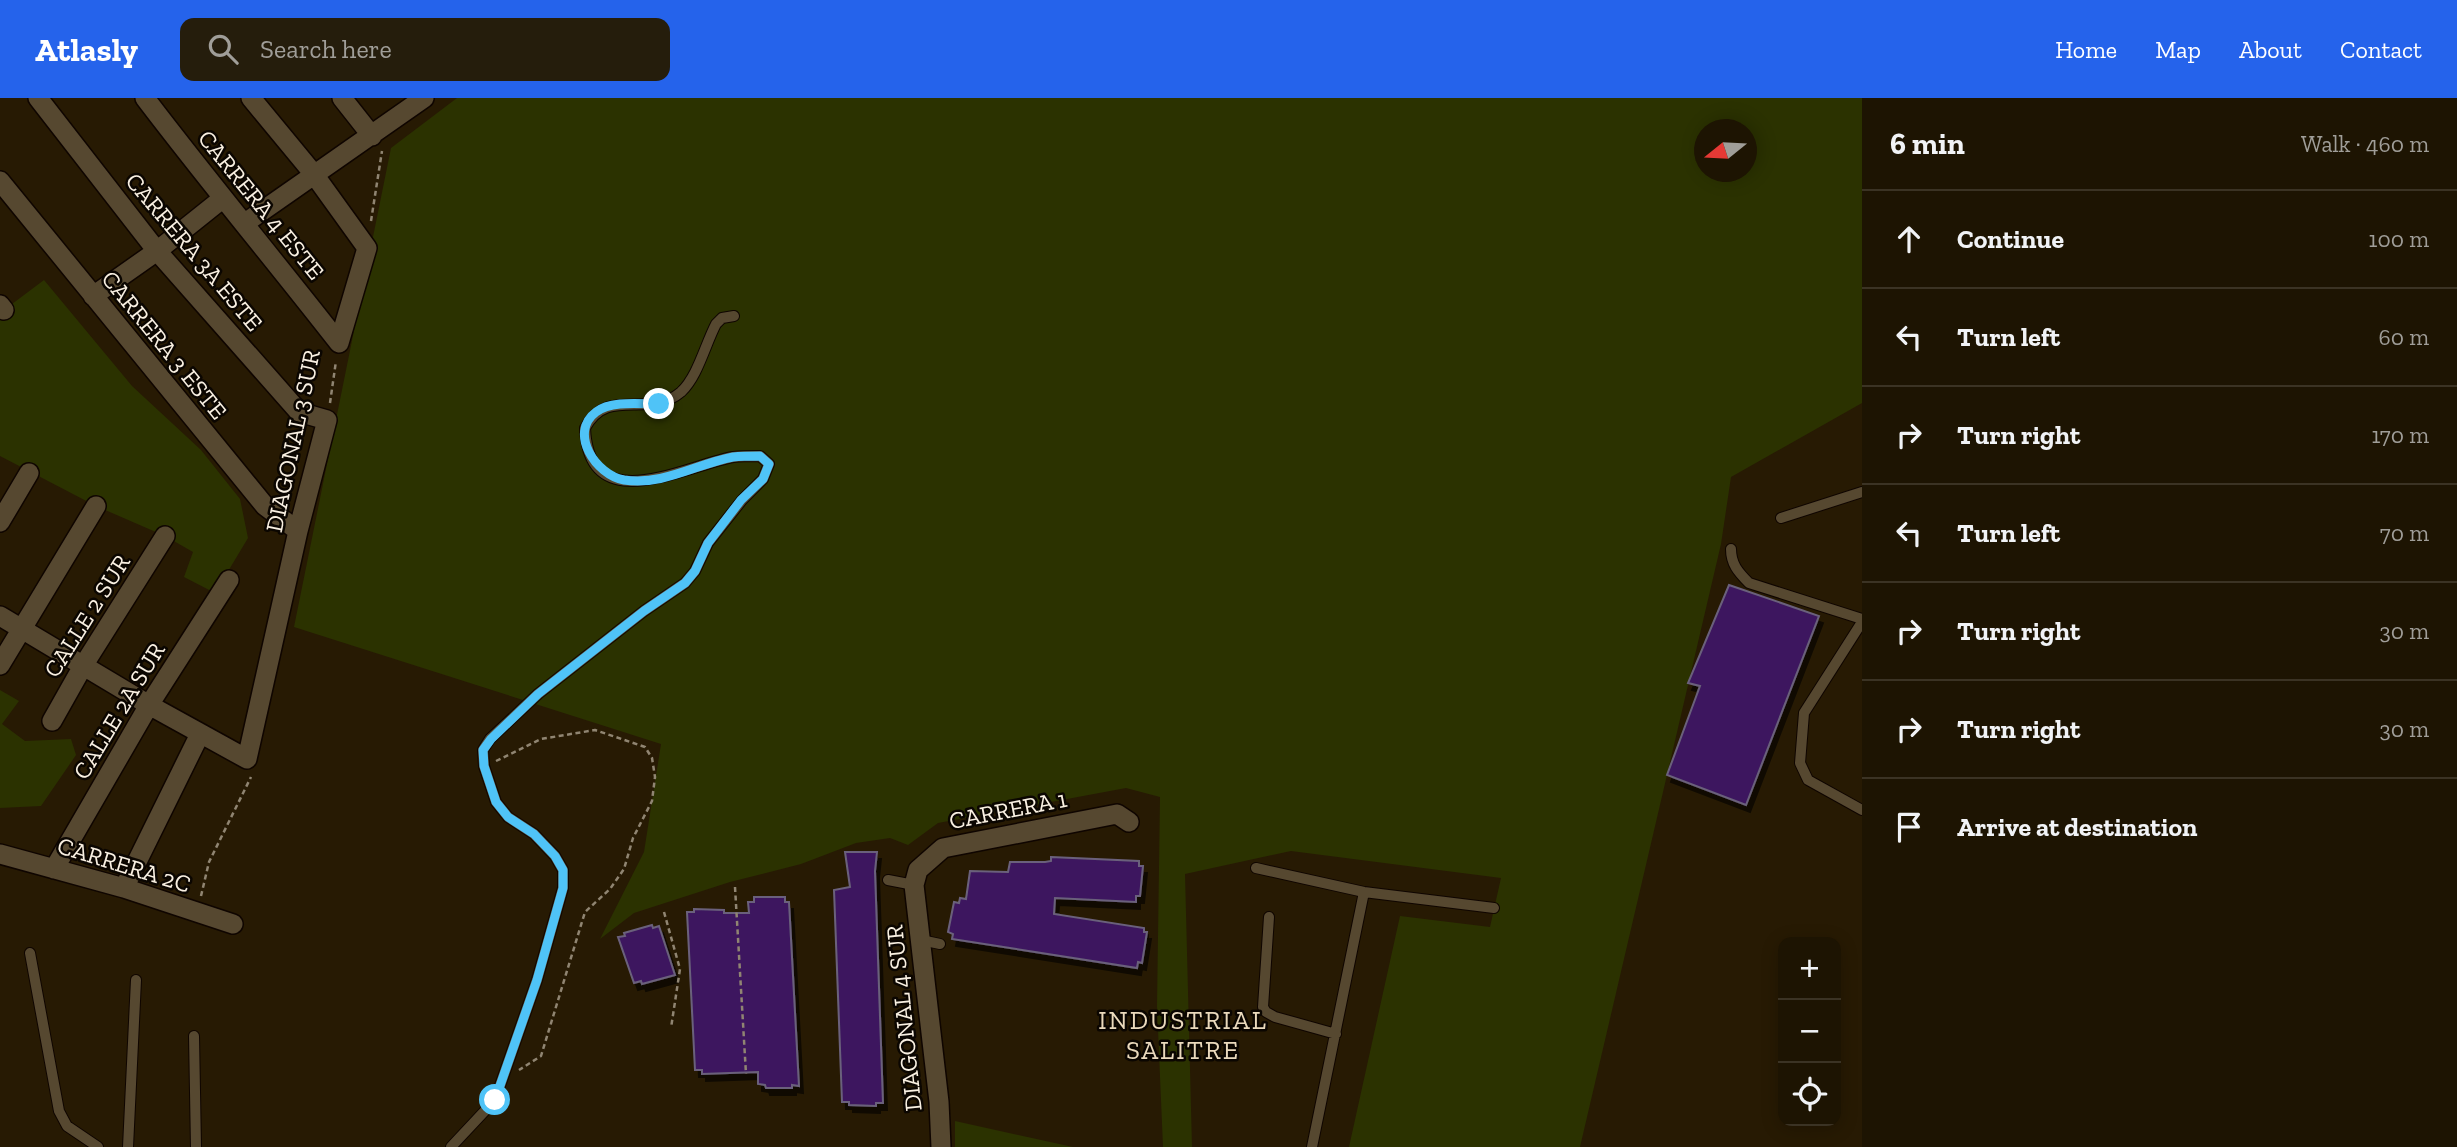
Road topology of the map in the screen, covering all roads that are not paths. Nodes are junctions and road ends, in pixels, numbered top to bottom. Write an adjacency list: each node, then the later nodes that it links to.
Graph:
1 (38, 98): 11 (street, CARRERA 3A ESTE)
2 (145, 98): 9 (street, CARRERA 4 ESTE)
3 (251, 98): 7 (street)
4 (342, 98): 6 (street)
5 (424, 98): 6 (street)
6 (372, 136): 7 (street)
7 (313, 173): 10 (street); 14 (street, DIAGONAL 3 SUR)
8 (0, 181): 12 (street, CARRERA 3 ESTE)
9 (222, 199): 10 (street, CARRERA 4 ESTE); 11 (street)
10 (245, 223): 14 (street, CARRERA 4 ESTE)
11 (158, 251): 12 (street); 15 (street, CARRERA 3A ESTE)
12 (93, 296): 21 (street, CARRERA 3 ESTE)
13 (734, 316): 52 (lane)
14 (339, 343)
15 (327, 420): 21 (street, DIAGONAL 3 SUR)
16 (29, 473): 20 (street)
17 (1862, 492): 19 (lane)
18 (96, 506): 27 (street)
19 (1781, 518)
20 (0, 522)
21 (298, 531): 32 (street, DIAGONAL 3 SUR)
22 (165, 536): 29 (street, CALLE 2 SUR)
23 (1731, 549): 26 (lane)
24 (229, 580): 30 (street, CALLE 2A SUR)
25 (0, 616): 27 (street)
26 (1862, 620): 33 (lane)
27 (23, 630): 28 (street); 29 (street)
28 (0, 665)
29 (83, 666): 30 (street); 31 (street, CALLE 2 SUR)
30 (149, 705): 32 (street); 37 (street, CALLE 2A SUR)
31 (52, 721)
32 (200, 734): 40 (street)
33 (1862, 810)
34 (1129, 821): 39 (street, CARRERA 1)
35 (0, 854): 37 (street, CARRERA 2C)
36 (1256, 868): 41 (lane)
37 (54, 869): 40 (street, CARRERA 2C)
38 (888, 880): 39 (lane)
39 (914, 885): 53 (street, DIAGONAL 4 SUR)
40 (124, 888): 44 (street, CARRERA 2C)
41 (1364, 892): 42 (lane); 47 (lane)
42 (1494, 908)
43 (1269, 917): 47 (lane)
44 (233, 924)
45 (30, 953): 49 (lane)
46 (136, 980): 50 (lane)
47 (1336, 1034): 54 (lane)
48 (194, 1036): 51 (lane)
49 (98, 1147)
50 (128, 1147)
51 (196, 1147)
52 (451, 1147)
53 (941, 1147)
54 (1312, 1147)

